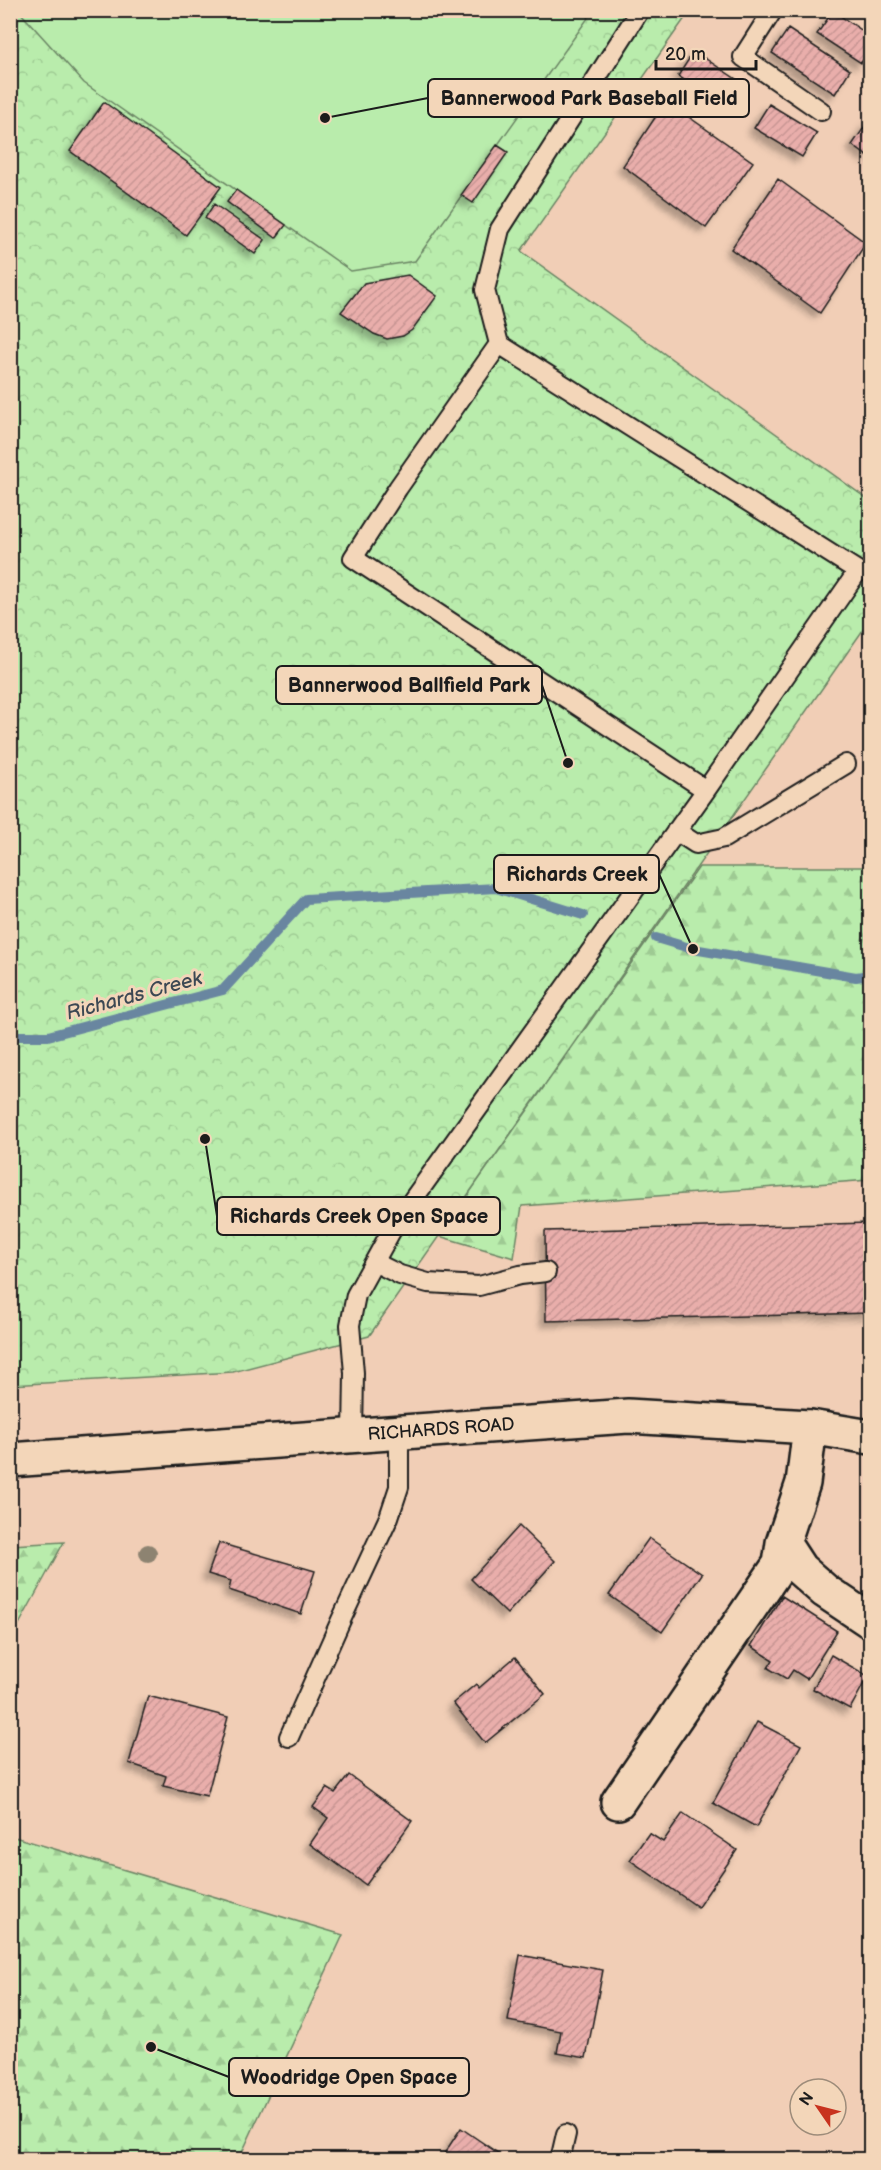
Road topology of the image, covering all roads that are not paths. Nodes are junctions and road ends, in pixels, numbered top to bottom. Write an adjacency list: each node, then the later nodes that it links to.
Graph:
1 (640, 10): 4 (lane)
2 (773, 10): 3 (lane)
3 (821, 111)
4 (498, 344): 6 (lane); 6 (lane)
5 (846, 764): 7 (lane)
6 (706, 790): 7 (lane)
7 (676, 831): 8 (lane)
8 (376, 1263): 9 (lane); 13 (lane)
9 (546, 1272)
10 (810, 1427): 11 (main road, RICHARDS ROAD); 12 (main road, RICHARDS ROAD); 15 (main road)
11 (399, 1433): 13 (main road, RICHARDS ROAD); 17 (lane)
12 (868, 1433)
13 (353, 1435): 14 (main road, RICHARDS ROAD)
14 (10, 1460)
15 (783, 1543): 16 (main road); 18 (main road)
16 (870, 1621)
17 (289, 1737)
18 (618, 1802)
19 (566, 2134): 20 (lane)
20 (560, 2160)

